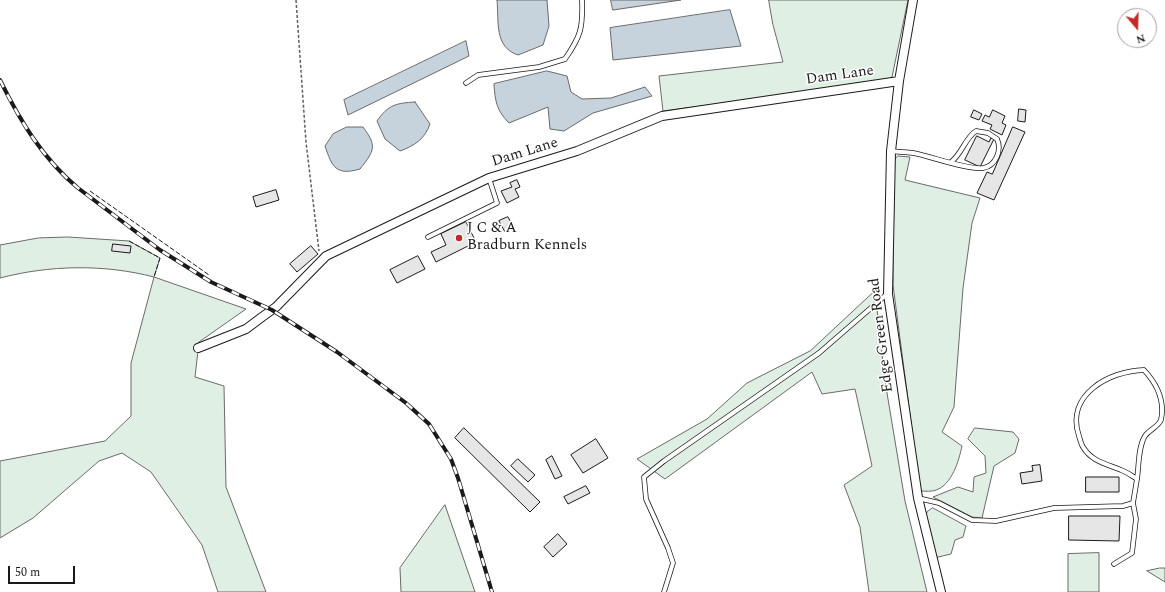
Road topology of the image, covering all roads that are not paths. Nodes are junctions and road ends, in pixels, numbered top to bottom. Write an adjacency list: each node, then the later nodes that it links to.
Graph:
1 (582, 0): 4 (lane)
2 (913, 0): 3 (street, Edge Green Road)
3 (899, 81): 5 (street, Edge Green Road); 7 (street, Dam Lane)
4 (466, 83)
5 (891, 151): 6 (lane); 9 (street, Edge Green Road)
6 (951, 162): 6 (lane)
7 (490, 178): 8 (lane); 10 (street, Dam Lane)
8 (428, 237)
9 (888, 294): 12 (street, Edge Green Road); 15 (lane)
10 (198, 348)
11 (1137, 479): 11 (lane); 13 (lane)
12 (918, 498): 13 (lane); 16 (street, Edge Green Road)
13 (1133, 503): 14 (lane)
14 (1114, 564)
15 (664, 592)
16 (941, 592)

